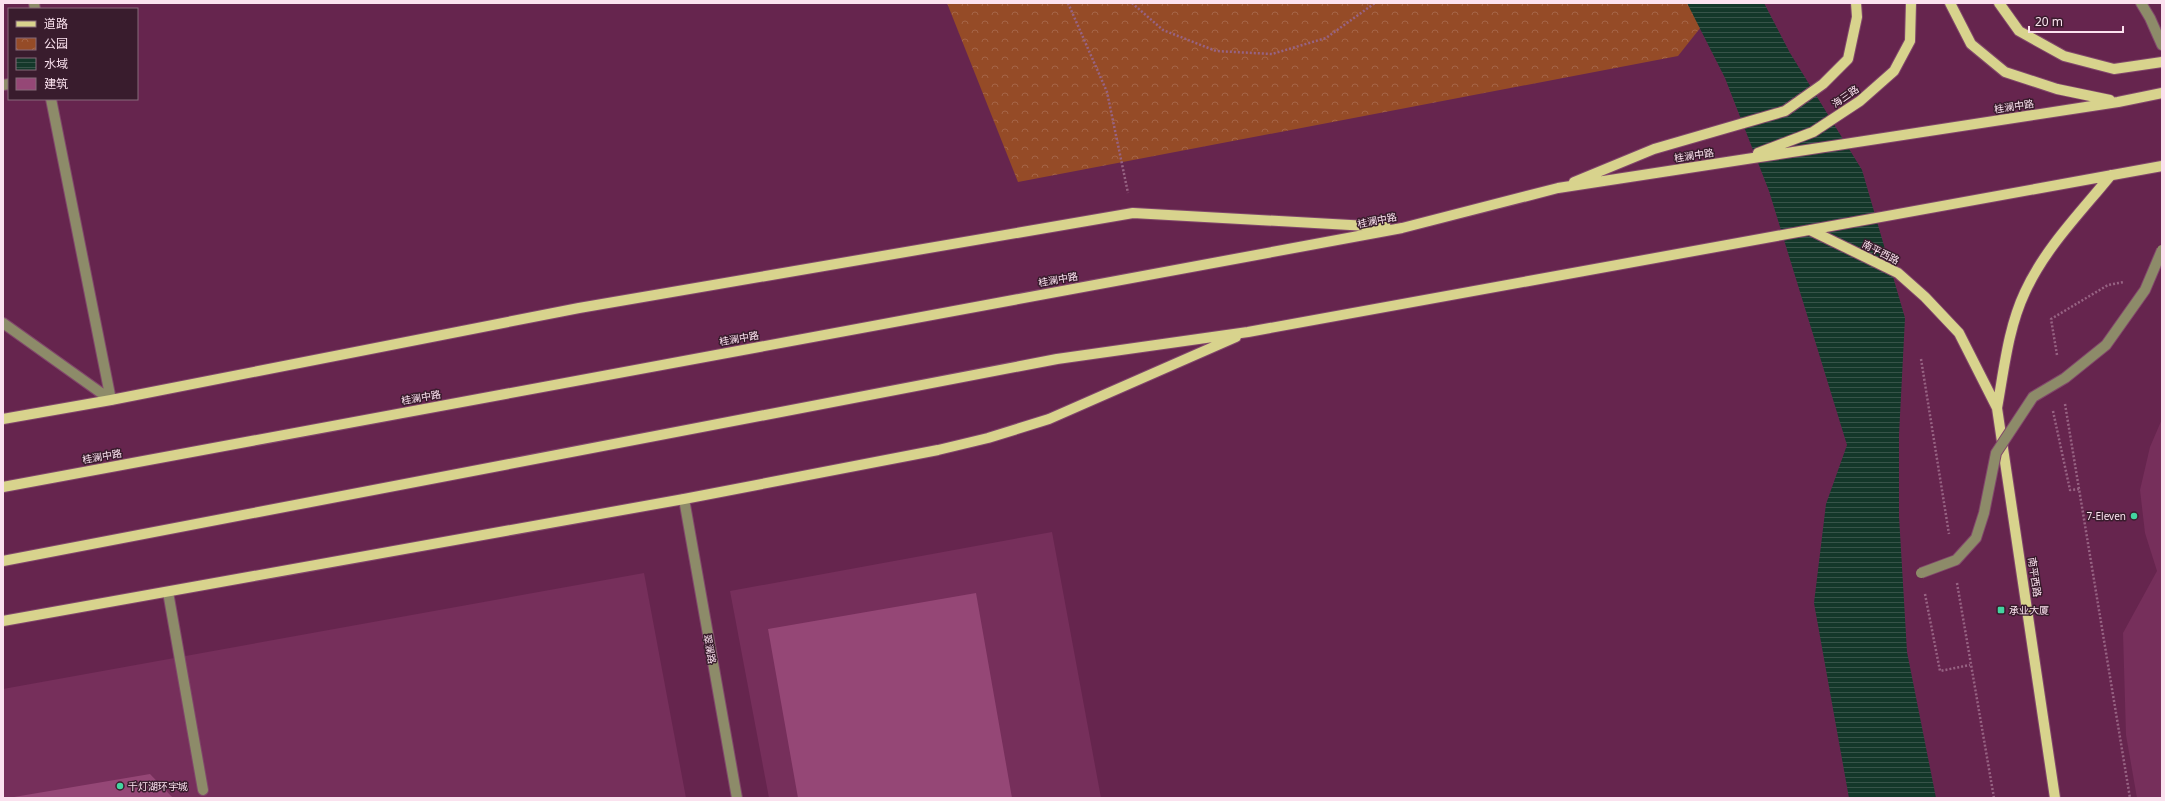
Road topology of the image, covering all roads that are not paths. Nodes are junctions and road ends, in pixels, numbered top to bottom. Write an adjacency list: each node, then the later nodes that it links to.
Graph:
1 (1856, 3): 14 (main road)
2 (1911, 3): 11 (main road, 海三路)
3 (1950, 3): 10 (main road)
4 (1999, 3): 7 (main road)
5 (2141, 3): 6 (street)
6 (2162, 45)
7 (2162, 62)
8 (2162, 93): 10 (main road, 桂澜中路)
9 (51, 100): 20 (street)
10 (2118, 102): 11 (main road, 桂澜中路)
11 (1740, 161): 14 (main road, 桂澜中路)
12 (2162, 166): 13 (main road)
13 (2111, 175): 16 (main road); 21 (main road, 南平西路)
14 (1558, 188): 15 (main road, 桂澜中路)
15 (1402, 228): 20 (main road); 23 (main road, 桂澜中路)
16 (1810, 230): 19 (main road); 21 (main road, 南平西路)
17 (2162, 250): 26 (street, bridge)
18 (3, 323): 20 (street)
19 (1248, 332): 24 (main road); 25 (main road)
20 (111, 400): 22 (main road)
21 (1997, 408): 31 (main road, 南平西路)
22 (3, 419)
23 (3, 487)
24 (684, 499): 27 (main road); 30 (street, 翠澜路)
25 (3, 561)
26 (1921, 573)
27 (168, 592): 28 (main road); 29 (street)
28 (3, 621)
29 (203, 790)
30 (737, 798)
31 (2055, 798)

